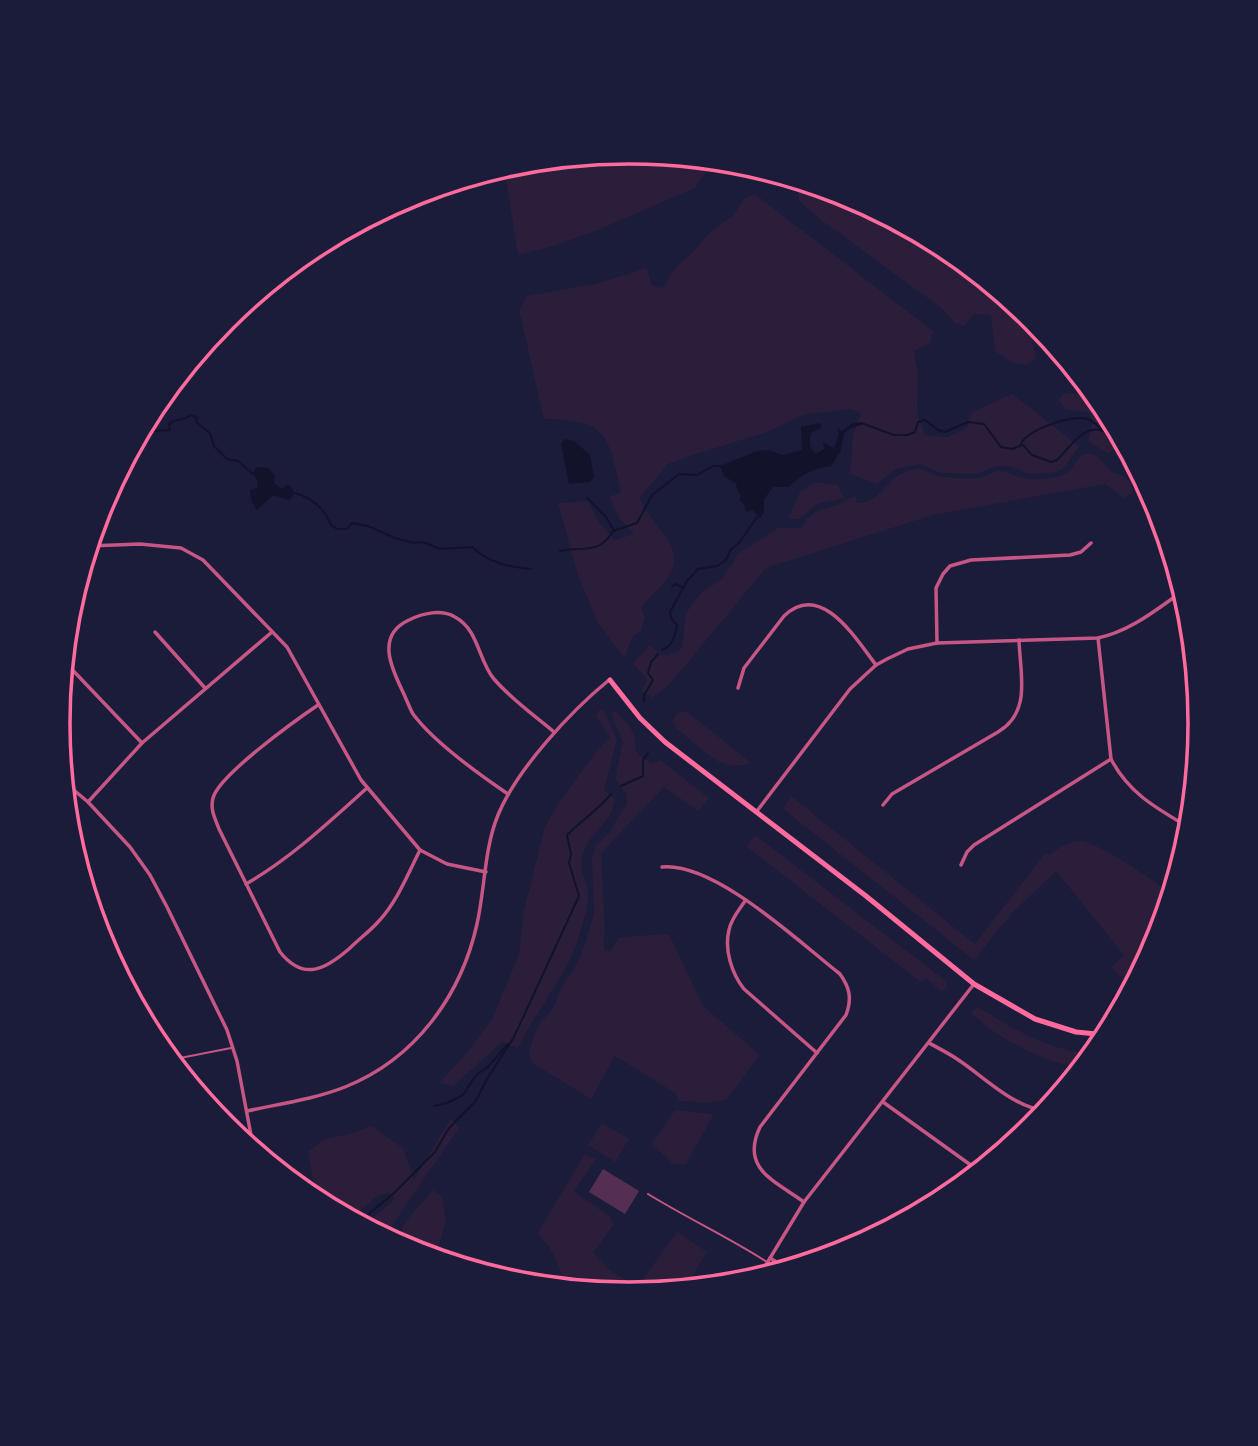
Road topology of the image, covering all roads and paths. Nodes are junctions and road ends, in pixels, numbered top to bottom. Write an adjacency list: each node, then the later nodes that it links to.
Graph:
1 (1091, 543): 8 (street)
2 (99, 546): 5 (street)
3 (1173, 597): 6 (street)
4 (155, 632): 12 (street)
5 (272, 632): 12 (street); 14 (street)
6 (1098, 638): 7 (street); 17 (street)
7 (1019, 640): 8 (street); 22 (street)
8 (937, 643): 9 (street)
9 (876, 665): 13 (street); 23 (street)
10 (73, 670): 16 (street)
11 (610, 680): 15 (street); 23 (main road)
12 (205, 688): 16 (street)
13 (738, 688)
14 (318, 705): 18 (street); 29 (street)
15 (554, 732): 20 (street); 20 (street)
16 (142, 743): 21 (street)
17 (1111, 759): 24 (street); 26 (street)
18 (367, 789): 25 (street); 29 (street)
19 (74, 790): 21 (street)
20 (508, 794): 28 (street)
21 (88, 802): 34 (street)
22 (883, 805)
23 (755, 813): 31 (main road)
24 (1179, 821)
25 (420, 850): 28 (street); 29 (street)
26 (961, 864)
27 (662, 867): 30 (street)
28 (486, 872): 39 (street)
29 (246, 884)
30 (746, 900): 35 (street); 35 (street)
31 (974, 984): 32 (main road); 33 (street)
32 (1094, 1034)
33 (929, 1043): 37 (street); 38 (street)
34 (233, 1048): 36 (lane); 39 (street)
35 (817, 1053): 43 (street)
36 (182, 1058)
37 (883, 1102): 41 (street); 43 (street)
38 (1033, 1108)
39 (247, 1111): 40 (street)
40 (251, 1134)
41 (970, 1165)
42 (648, 1194): 44 (lane)
43 (804, 1202): 44 (street)
44 (769, 1261): 45 (street); 46 (street)
45 (774, 1263)
46 (767, 1265)

